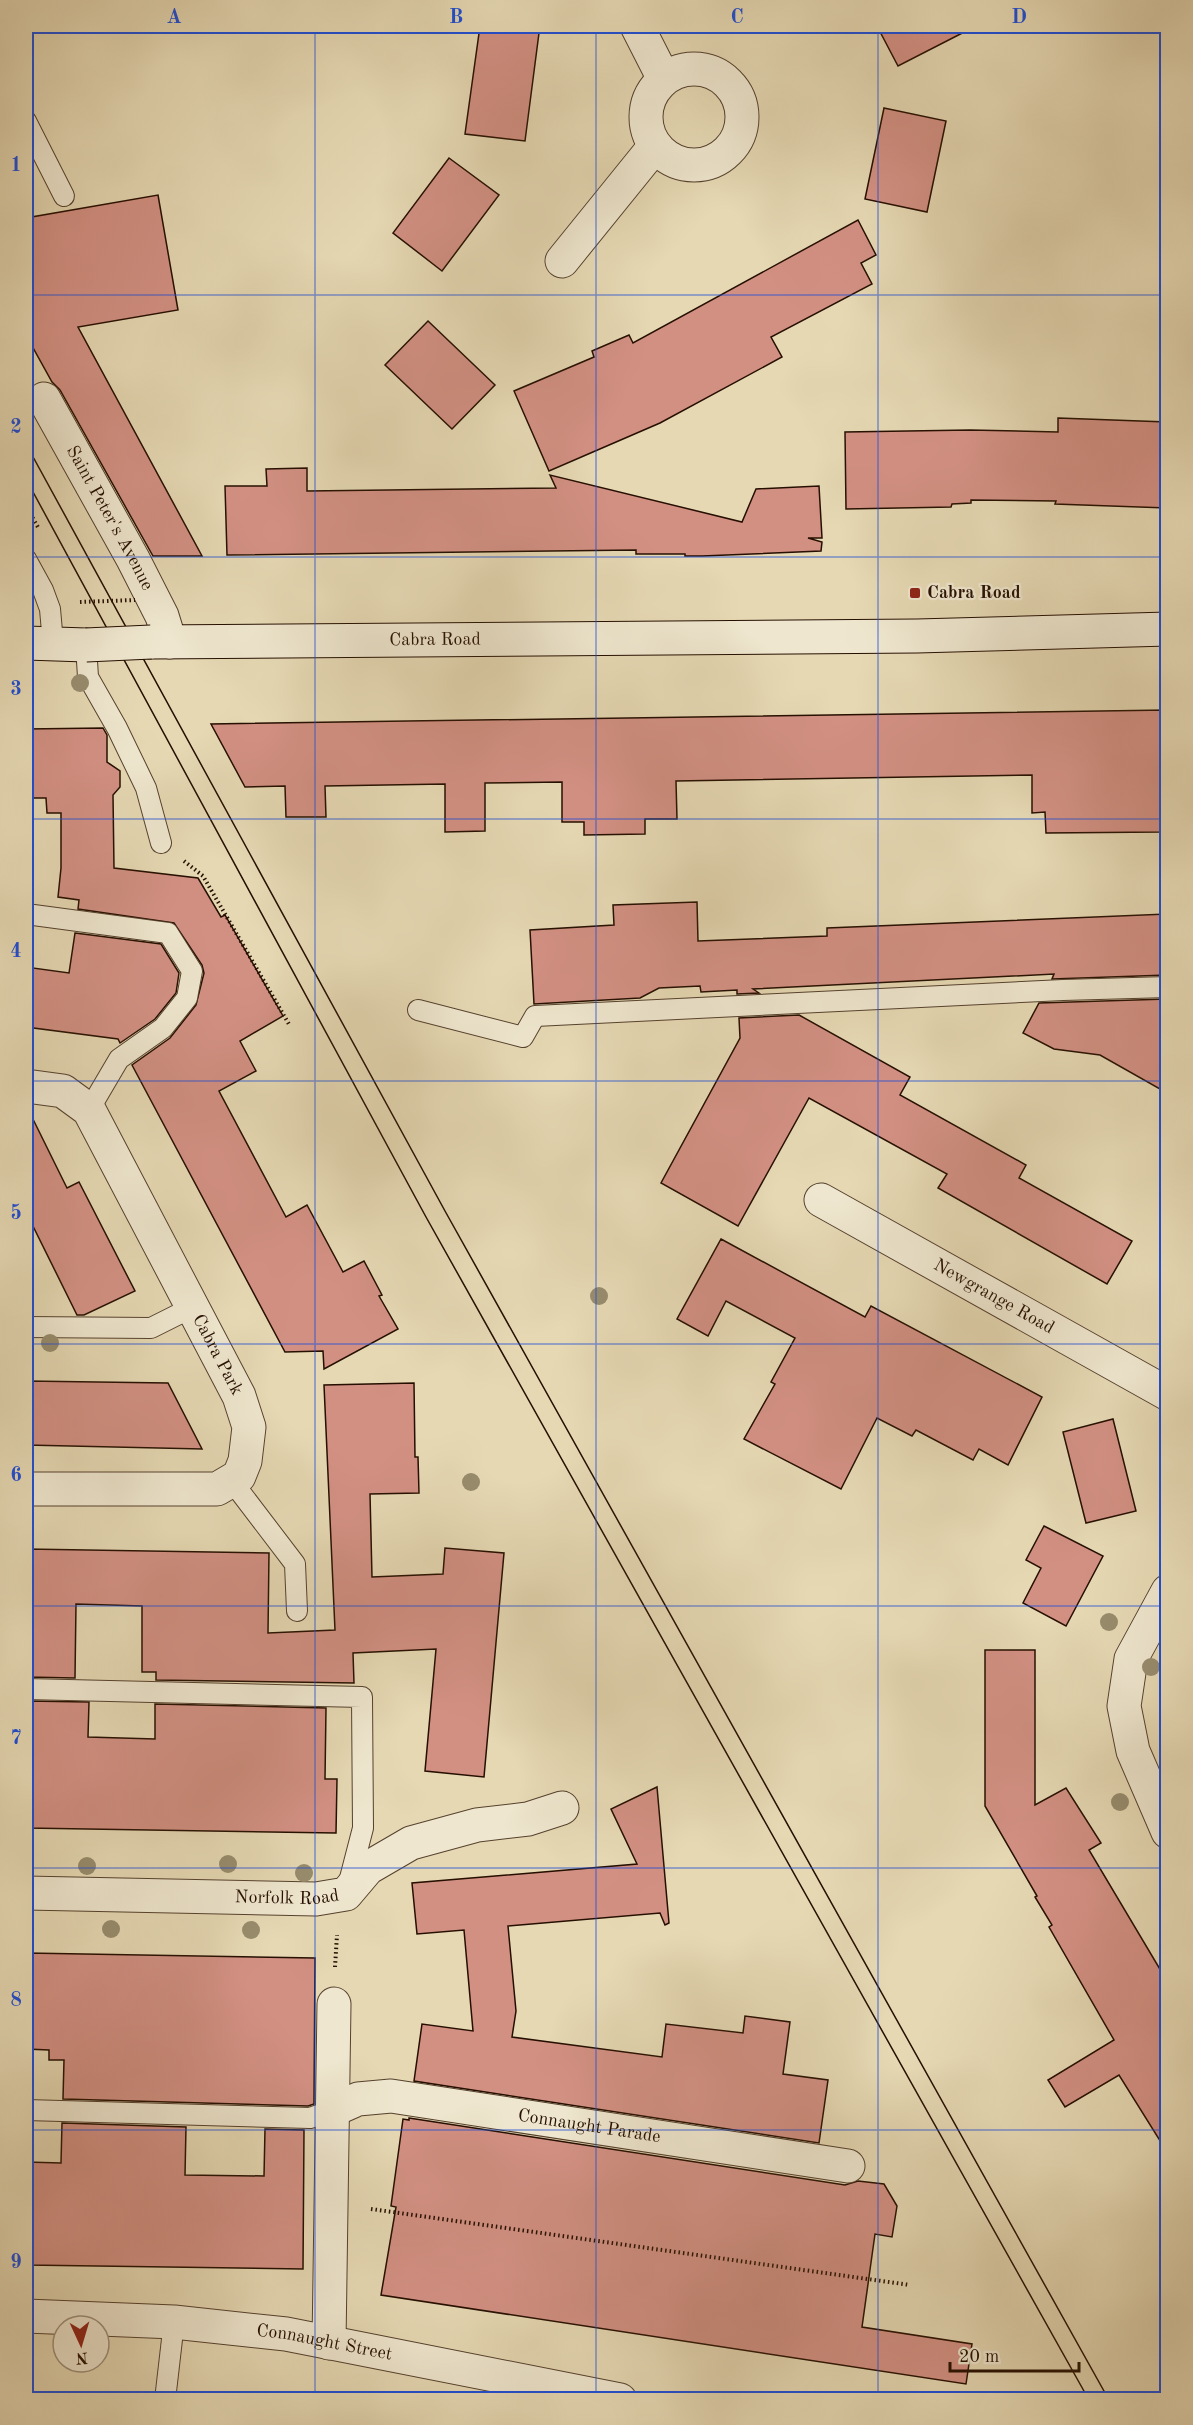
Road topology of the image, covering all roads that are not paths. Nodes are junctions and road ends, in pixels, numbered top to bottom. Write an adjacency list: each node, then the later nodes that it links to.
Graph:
1 (637, 26): 2 (street)
2 (664, 79): 4 (street); 4 (street)
3 (26, 121): 5 (lane)
4 (655, 146): 6 (street)
5 (64, 196)
6 (562, 261)
7 (44, 399): 10 (street, Saint Peter's Avenue)
8 (26, 559): 11 (lane)
9 (1167, 629): 10 (street, Cabra Road)
10 (160, 642): 12 (street, Cabra Road, bridge)
11 (39, 643): 12 (street, Cabra Road)
12 (86, 645): 13 (lane)
13 (161, 843)
14 (26, 914): 18 (lane)
15 (1167, 987): 16 (lane)
16 (418, 1010)
17 (26, 1086): 18 (street, Cabra Park)
18 (89, 1110): 20 (street, Cabra Park)
19 (821, 1200): 22 (street, Newgrange Road)
20 (191, 1308): 21 (lane); 23 (street, Cabra Park)
21 (26, 1327)
22 (1167, 1394)
23 (231, 1480): 24 (street); 26 (lane)
24 (26, 1489)
25 (1167, 1591): 29 (street)
26 (297, 1611)
27 (26, 1689): 31 (lane)
28 (562, 1808): 31 (street, Norfolk Road)
29 (1167, 1832)
30 (26, 1893): 31 (street, Norfolk Road)
31 (346, 1893)
32 (334, 2004): 34 (street)
33 (26, 2110): 34 (lane)
34 (333, 2110): 35 (street, Connaught Parade); 38 (street)
35 (848, 2166)
36 (26, 2316): 37 (street, Connaught Street)
37 (174, 2322): 38 (street, Connaught Street); 39 (lane)
38 (329, 2343): 40 (street, Connaught Street)
39 (165, 2400)
40 (620, 2400)

